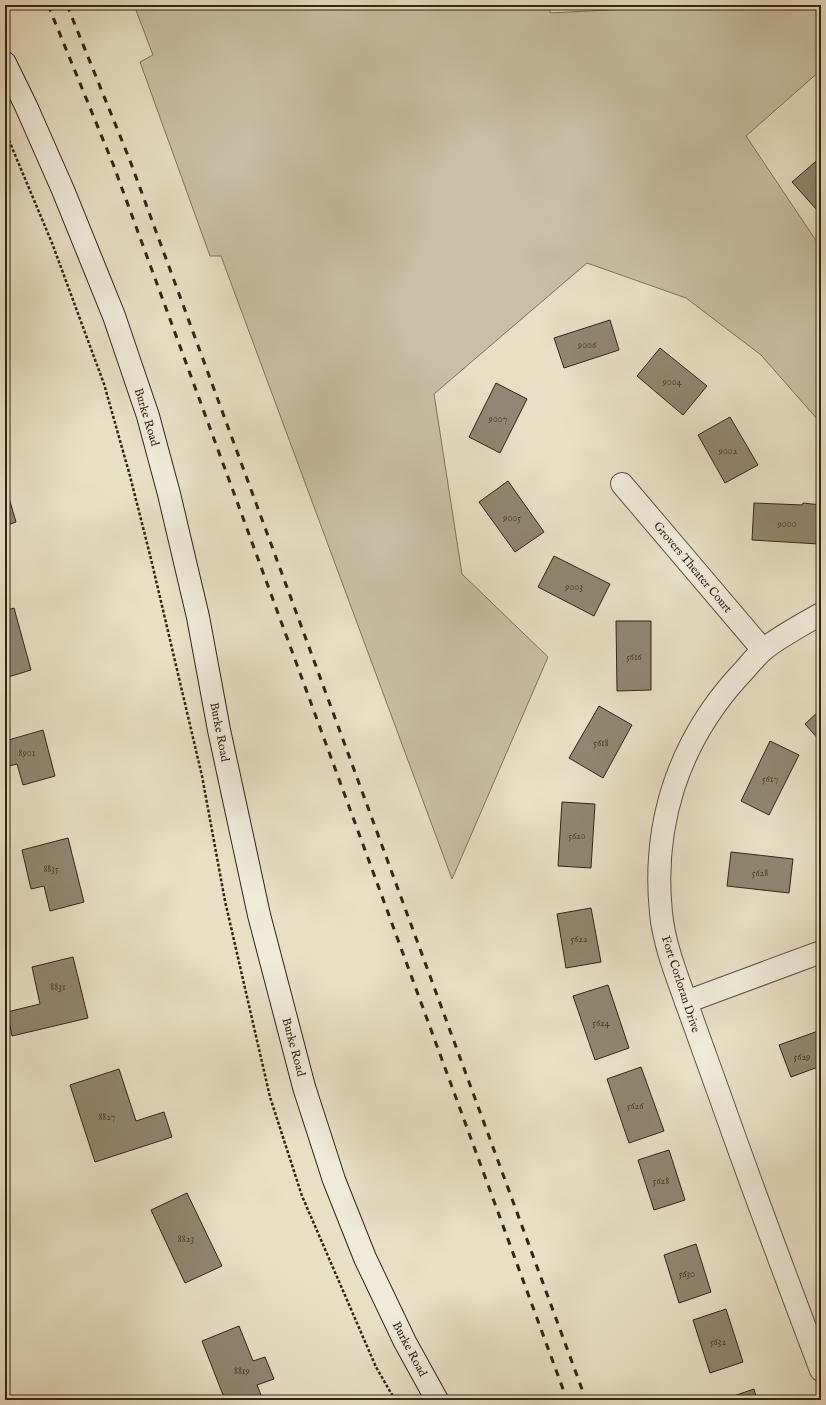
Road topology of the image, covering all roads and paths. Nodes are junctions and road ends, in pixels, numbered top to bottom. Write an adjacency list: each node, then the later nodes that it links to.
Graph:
1 (5, 63): 10 (street, Burke Road)
2 (5, 131): 9 (path)
3 (622, 484): 5 (street, Grovers Theater Court)
4 (821, 614): 5 (street, Fort Corloran Drive)
5 (763, 650): 7 (street, Fort Corloran Drive)
6 (821, 952): 7 (street)
7 (686, 1002): 8 (street, Fort Corloran Drive)
8 (821, 1370)
9 (395, 1400)
10 (437, 1400)

